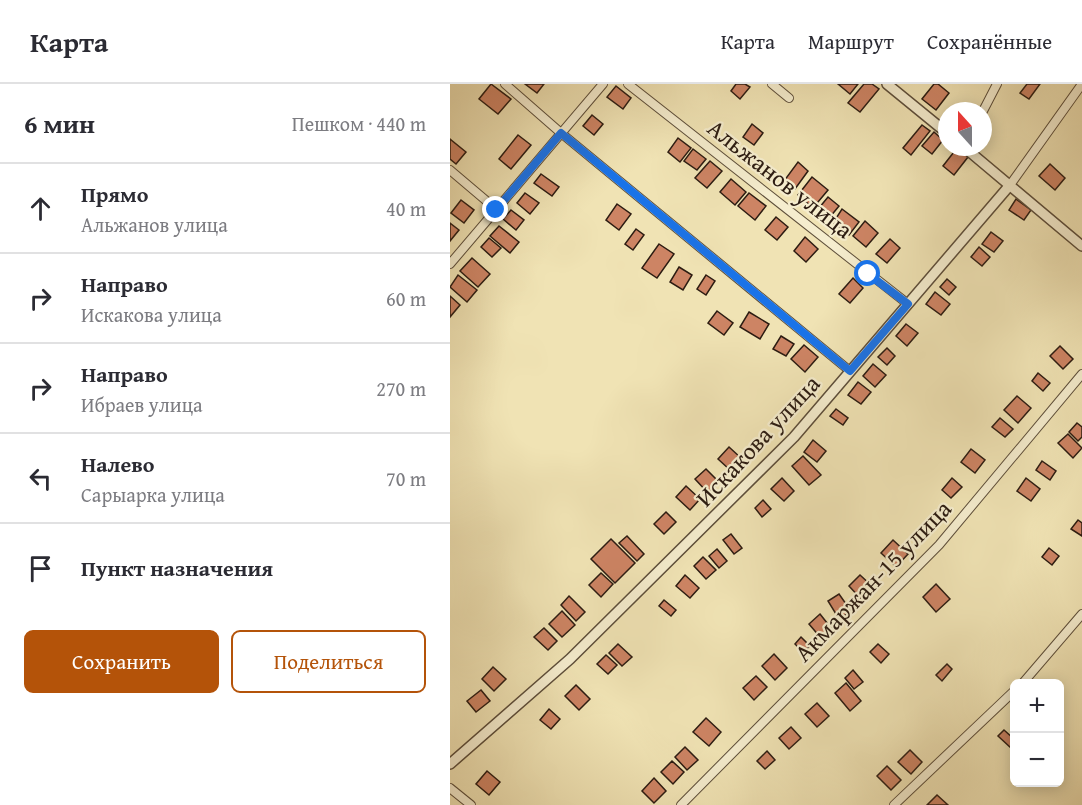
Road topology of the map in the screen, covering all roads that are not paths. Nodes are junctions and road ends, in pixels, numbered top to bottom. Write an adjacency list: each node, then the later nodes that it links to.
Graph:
1 (505, 84): 11 (street)
2 (603, 84): 11 (street)
3 (628, 84): 18 (street, Альжанов улица)
4 (772, 84): 8 (street)
5 (887, 84): 10 (street)
6 (997, 84): 9 (street)
7 (1082, 84): 14 (street, Искакова улица)
8 (789, 98)
9 (988, 102)
10 (938, 126)
11 (561, 133): 15 (street); 19 (street)
12 (975, 156): 14 (street)
13 (450, 170): 15 (street)
14 (1010, 185): 16 (street); 18 (street, Искакова улица)
15 (496, 210): 17 (street)
16 (1082, 246)
17 (450, 264)
18 (908, 304): 19 (street, Искакова улица)
19 (850, 371): 24 (street, Искакова улица)
20 (1082, 374): 27 (street, Акмаржан-15 улица)
21 (1082, 615): 22 (street)
22 (1026, 679)
23 (1010, 695): 28 (street)
24 (450, 764)
25 (450, 788): 26 (street)
26 (471, 805)
27 (681, 805)
28 (894, 805)

